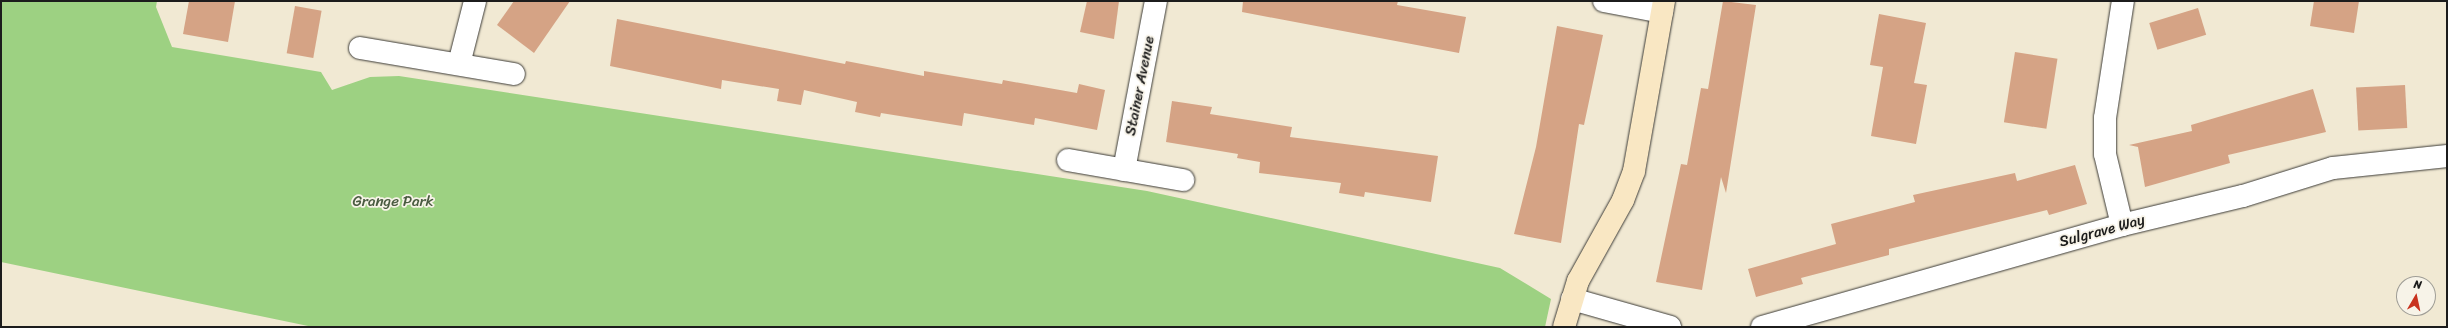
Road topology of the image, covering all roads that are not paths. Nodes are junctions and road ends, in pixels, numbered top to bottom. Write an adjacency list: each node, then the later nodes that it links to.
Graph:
1 (475, 1): 7 (street)
2 (1156, 1): 11 (street, Stainer Avenue)
3 (1604, 1): 5 (street)
4 (2123, 1): 13 (street)
5 (1663, 6): 14 (main road)
6 (360, 48): 7 (street)
7 (459, 64): 8 (street)
8 (514, 74)
9 (2447, 156): 13 (street, Sulgrave Way)
10 (1068, 160): 11 (street)
11 (1124, 170): 12 (street)
12 (1183, 180)
13 (2122, 225): 17 (street, Sulgrave Way)
14 (1572, 299): 15 (main road); 16 (street)
15 (1564, 327)
16 (1670, 327)
17 (1762, 327)

